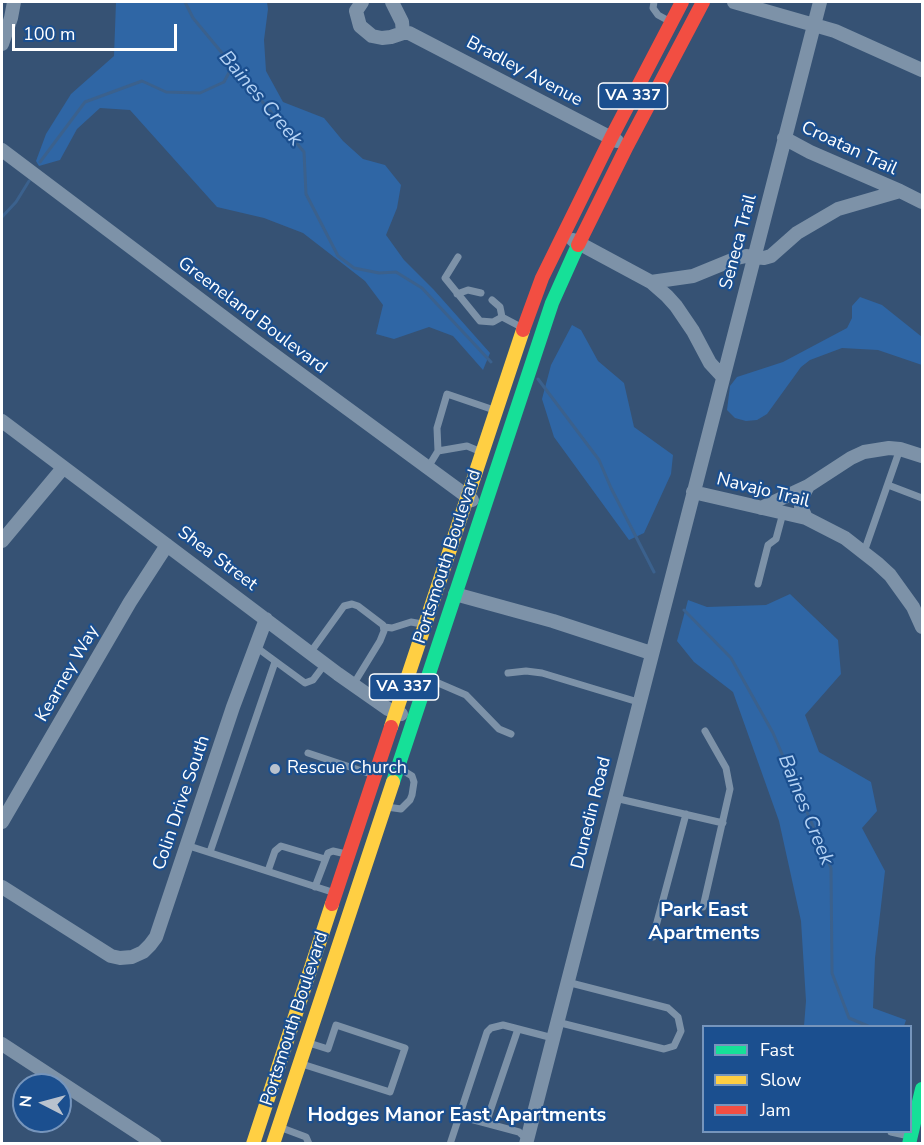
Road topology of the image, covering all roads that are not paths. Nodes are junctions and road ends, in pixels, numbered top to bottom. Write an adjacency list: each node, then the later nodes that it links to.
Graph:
1 (14, 2): 12 (street)
2 (362, 2): 11 (street)
3 (392, 2): 11 (street)
4 (654, 2): 9 (lane)
5 (682, 2): 9 (main road, Portsmouth Boulevard / VA 337)
6 (703, 2): 16 (main road, Portsmouth Boulevard / VA 337)
7 (734, 2): 10 (street)
8 (820, 2): 10 (street, Seneca Trail)
9 (671, 22): 14 (main road, Portsmouth Boulevard / VA 337)
10 (814, 25): 13 (street); 15 (street, Seneca Trail)
11 (403, 33): 14 (street, Bradley Avenue)
12 (2, 44)
13 (922, 69)
14 (611, 138): 16 (street, Bradley Avenue); 20 (main road, Portsmouth Boulevard / VA 337)
15 (784, 138): 18 (street, Croatan Trail); 22 (street, Seneca Trail)
16 (627, 146): 21 (main road, Portsmouth Boulevard / VA 337)
17 (2, 150): 38 (street, Greeneland Boulevard)
18 (900, 191): 19 (street, Croatan Trail); 22 (street, Croatan Trail)
19 (922, 202)
20 (563, 235): 21 (street); 29 (main road, Portsmouth Boulevard / VA 337)
21 (580, 243): 24 (street); 44 (main road, Portsmouth Boulevard / VA 337)
22 (755, 256): 24 (street, Croatan Trail); 30 (street, Seneca Trail)
23 (458, 257): 26 (lane)
24 (651, 282): 30 (street)
25 (481, 293): 26 (lane)
26 (457, 294): 28 (lane)
27 (492, 300): 28 (lane)
28 (502, 317): 29 (lane)
29 (524, 328): 31 (main road, Portsmouth Boulevard / VA 337)
30 (722, 376): 41 (street, Seneca Trail)
31 (496, 410): 34 (lane); 35 (main road, Portsmouth Boulevard / VA 337)
32 (2, 421): 37 (street, Shea Street)
33 (900, 449): 36 (street); 39 (lane); 40 (street)
34 (438, 451): 35 (lane); 38 (lane)
35 (482, 452): 42 (main road, Portsmouth Boulevard / VA 337)
36 (922, 456)
37 (63, 468): 48 (street); 49 (street, Shea Street)
38 (427, 469): 42 (street, Greeneland Boulevard)
39 (888, 485): 43 (lane); 50 (lane)
40 (808, 486): 45 (street); 47 (street)
41 (693, 492): 45 (street, Navajo Trail); 59 (street, Dunedin Road)
42 (467, 497): 44 (street, Greeneland Boulevard); 54 (main road, Portsmouth Boulevard / VA 337)
43 (922, 498)
44 (483, 508): 52 (main road, Portsmouth Boulevard / VA 337)
45 (761, 508): 46 (street, Navajo Trail)
46 (783, 513): 47 (street, Navajo Trail); 51 (lane)
47 (806, 518): 50 (street, Navajo Trail)
48 (2, 541)
49 (167, 544): 53 (street, Shea Street); 76 (street, Kearney Way)
50 (864, 552): 56 (street, Navajo Trail)
51 (758, 584)
52 (455, 594): 59 (street); 63 (main road, Portsmouth Boulevard / VA 337)
53 (267, 619): 57 (street, Colin Drive South); 58 (street, Shea Street)
54 (425, 624): 55 (lane); 66 (main road, Portsmouth Boulevard / VA 337)
55 (384, 627): 58 (lane); 64 (lane)
56 (922, 627)
57 (256, 647): 60 (lane); 78 (street, Colin Drive South)
58 (310, 653): 61 (street, Shea Street)
59 (651, 653): 65 (street, Dunedin Road)
60 (275, 662): 61 (lane); 79 (lane)
61 (325, 664): 64 (street, Shea Street)
62 (508, 673): 65 (lane)
63 (427, 678): 67 (main road, Portsmouth Boulevard / VA 337); 69 (lane)
64 (352, 685): 66 (street, Shea Street)
65 (638, 702): 73 (street, Dunedin Road)
66 (396, 712): 67 (street, Shea Street); 72 (main road, Portsmouth Boulevard / VA 337)
67 (414, 719): 71 (main road, Portsmouth Boulevard / VA 337)
68 (705, 731): 77 (lane)
69 (511, 734)
70 (308, 753): 72 (lane)
71 (397, 767): 74 (main road, Portsmouth Boulevard / VA 337); 74 (lane)
72 (375, 776): 80 (main road, Portsmouth Boulevard / VA 337)
73 (615, 798): 75 (lane); 88 (street, Dunedin Road)
74 (384, 807): 92 (main road, Portsmouth Boulevard / VA 337)
75 (687, 814): 77 (lane); 87 (lane)
76 (2, 822)
77 (723, 823): 86 (lane)
78 (186, 845): 79 (lane); 84 (street, Colin Drive South)
79 (210, 852): 82 (lane)
80 (348, 855): 81 (lane); 85 (main road, Portsmouth Boulevard / VA 337)
81 (325, 859): 82 (lane); 83 (lane)
82 (268, 871): 83 (lane)
83 (315, 886): 85 (lane)
84 (2, 887)
85 (336, 893): 104 (main road, Portsmouth Boulevard / VA 337)
86 (703, 907)
87 (653, 937)
88 (567, 982): 89 (street, Dunedin Road); 89 (lane)
89 (557, 1022): 91 (street, Dunedin Road)
90 (518, 1029): 91 (lane); 96 (lane); 97 (lane)
91 (553, 1038): 102 (street, Dunedin Road)
92 (306, 1042): 94 (main road, Portsmouth Boulevard / VA 337); 94 (lane)
93 (2, 1044): 103 (street)
94 (299, 1063): 98 (main road, Portsmouth Boulevard / VA 337)
95 (922, 1089): 99 (main road)
96 (459, 1116): 97 (lane); 107 (lane)
97 (486, 1123): 102 (lane)
98 (278, 1127): 105 (main road, Portsmouth Boulevard / VA 337); 106 (lane)
99 (912, 1132)
100 (895, 1133): 101 (lane)
101 (910, 1140)
102 (528, 1142)
103 (156, 1143)
104 (253, 1143)
105 (273, 1143)
106 (309, 1143)
107 (450, 1143)

